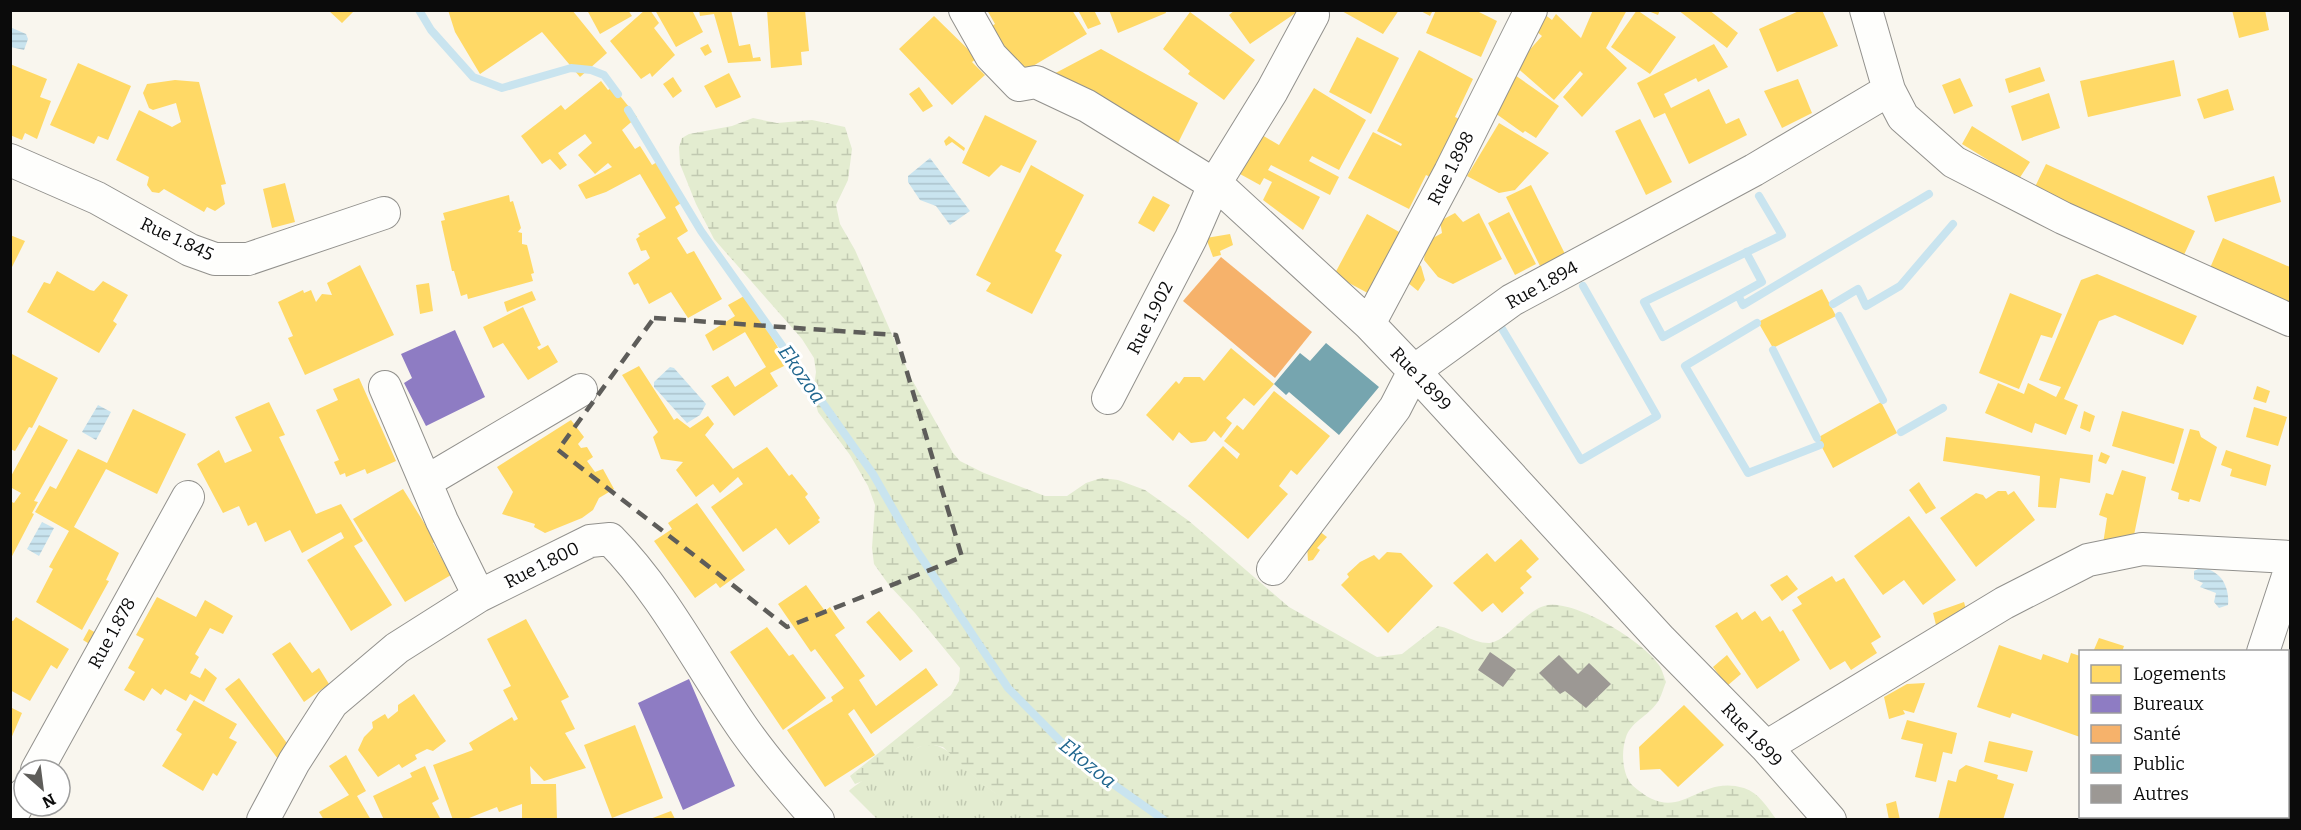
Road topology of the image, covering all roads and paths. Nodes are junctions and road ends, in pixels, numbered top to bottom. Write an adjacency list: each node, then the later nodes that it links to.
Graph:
1 (965, 10): 7 (street, Rue 1.899)
2 (1531, 10): 10 (street, Rue 1.898)
3 (1866, 10): 5 (street)
4 (1313, 15): 7 (street, Rue 1.902)
5 (1889, 90): 9 (street); 11 (street, Rue 1.894)
6 (10, 160): 8 (street, Rue 1.845)
7 (1214, 185): 10 (street, Rue 1.899); 14 (street, Rue 1.902)
8 (384, 213)
9 (2290, 320)
10 (1369, 324): 11 (street, Rue 1.899)
11 (1414, 371): 18 (street, Rue 1.894); 22 (street, Rue 1.899)
12 (386, 387): 15 (street)
13 (581, 390): 15 (street)
14 (1108, 398)
15 (427, 481): 20 (street)
16 (188, 497): 23 (street, Rue 1.878)
17 (2290, 557): 22 (street)
18 (1273, 569)
19 (2290, 570): 21 (street)
20 (479, 596): 24 (street, Rue 1.800); 25 (street, Rue 1.800)
21 (2263, 650)
22 (1766, 747): 26 (street, Rue 1.899)
23 (44, 758)
24 (263, 819)
25 (818, 819)
26 (1830, 819)

